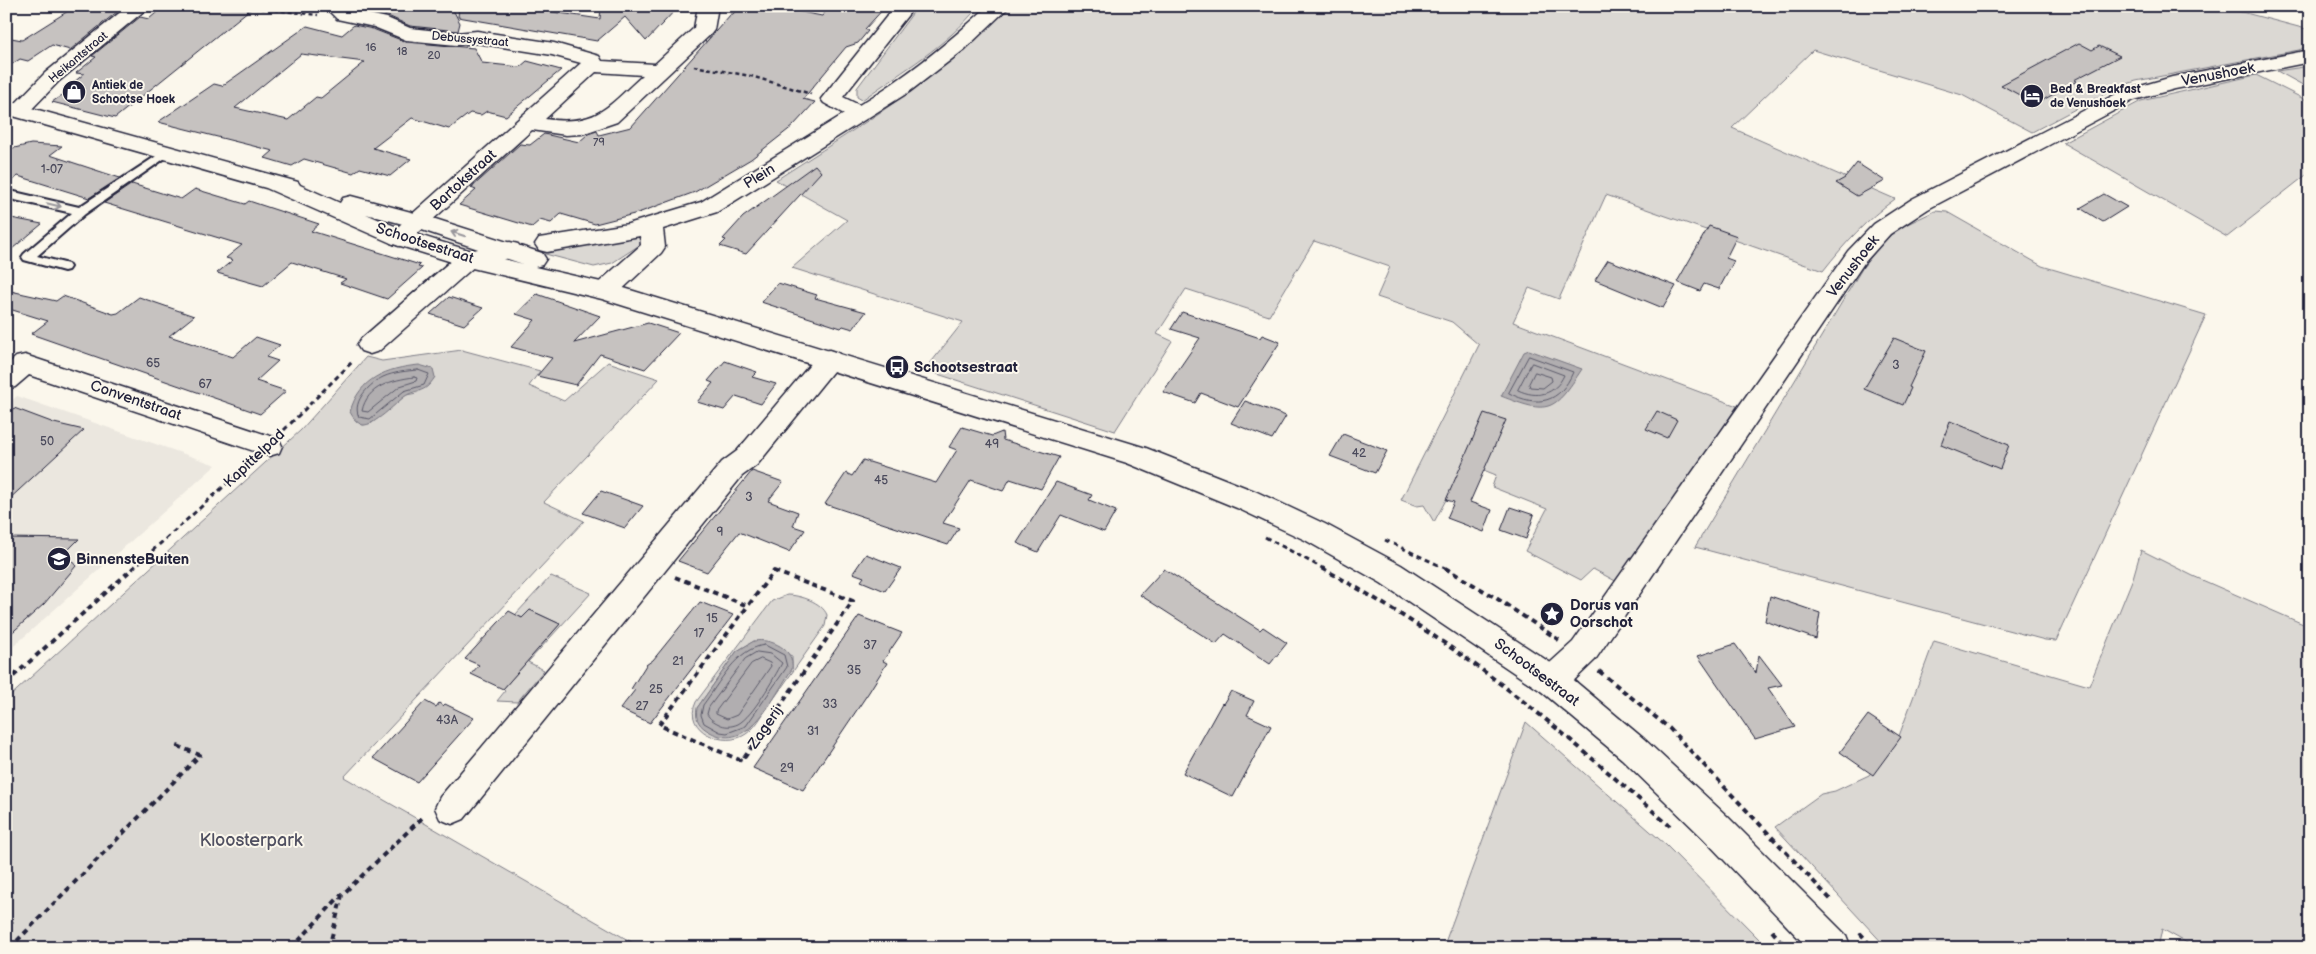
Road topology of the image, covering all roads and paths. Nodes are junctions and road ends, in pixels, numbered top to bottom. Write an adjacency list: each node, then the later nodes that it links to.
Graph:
1 (140, 6): 11 (street, Heikantstraat)
2 (240, 6): 6 (path)
3 (708, 6): 9 (street)
4 (905, 6): 10 (street)
5 (1000, 6): 12 (street, Plein)
6 (342, 10): 8 (street, Debussystraat)
7 (2310, 56): 33 (street, Venushoek)
8 (591, 66): 9 (street); 13 (street, Bartokstraat)
9 (663, 66): 10 (path); 13 (street)
10 (831, 99): 12 (street)
11 (10, 114): 14 (street, Schootsestraat)
12 (860, 114): 19 (street, Plein)
13 (528, 123): 18 (street, Bartokstraat)
14 (167, 152): 15 (street, Schootsestraat); 17 (lane)
15 (273, 182): 18 (street, Schootsestraat); 20 (street, Schootsestraat)
16 (6, 194): 17 (lane, one-way to 17)
17 (81, 211): 24 (lane)
18 (418, 221): 20 (street, Bartokstraat); 22 (street, Schootsestraat, one-way to 18)
19 (652, 226): 21 (street, Plein); 25 (street)
20 (399, 238): 23 (street, Schootsestraat)
21 (546, 244)
22 (510, 250): 23 (street); 25 (street, Schootsestraat)
23 (468, 259): 25 (street, Schootsestraat); 26 (street)
24 (64, 267)
25 (595, 288): 27 (street, Schootsestraat)
26 (370, 345): 29 (path, Kapittelpad)
27 (829, 359): 30 (street, Schootsestraat); 31 (street)
28 (6, 380): 29 (street, Conventstraat)
29 (269, 446): 34 (path, Kapittelpad)
30 (1258, 519): 33 (street, Schootsestraat); 37 (path)
31 (650, 567): 32 (path); 36 (street)
32 (748, 606): 32 (path, Zagerij)
33 (1552, 680): 44 (street, Schootsestraat)
34 (6, 683)
35 (175, 745): 40 (path)
36 (452, 808): 38 (path)
37 (1676, 831)
38 (342, 895): 41 (path); 42 (path)
39 (1768, 927): 43 (path)
40 (10, 948)
41 (292, 948)
42 (329, 948)
43 (1787, 948)
44 (1833, 948)

